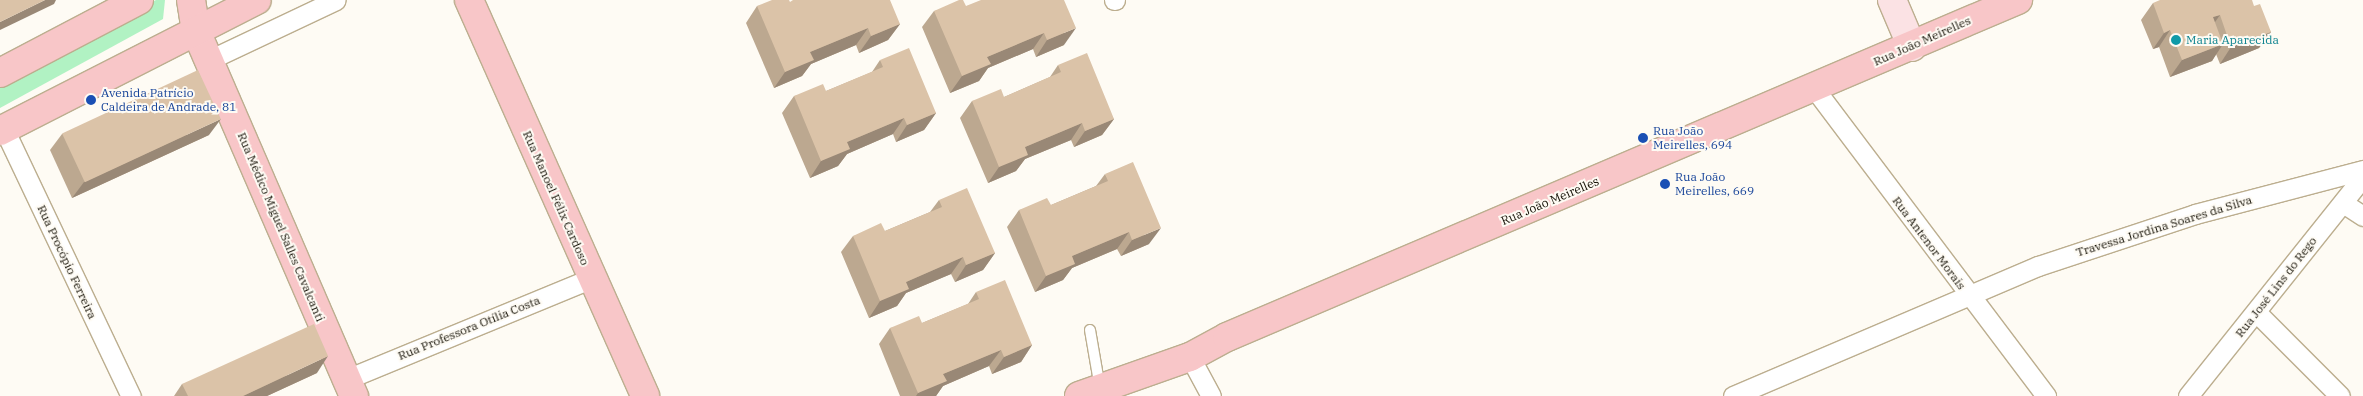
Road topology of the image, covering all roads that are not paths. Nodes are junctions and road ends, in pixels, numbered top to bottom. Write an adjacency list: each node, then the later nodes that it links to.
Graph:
1 (138, 0): 11 (main road)
2 (191, 0): 8 (main road, Rua Médico Miguel Salles Cavalcanti)
3 (257, 0): 8 (main road)
4 (336, 0): 10 (street)
5 (469, 0): 18 (main road, Rua Manoel Félix Cardoso)
6 (1892, 0): 9 (street)
7 (2018, 0): 9 (main road, Rua João Meirelles)
8 (196, 31): 10 (main road, Rua Médico Miguel Salles Cavalcanti); 13 (main road)
9 (1912, 47): 12 (main road, Rua João Meirelles)
10 (209, 60): 23 (main road, Rua Médico Miguel Salles Cavalcanti)
11 (0, 73)
12 (1814, 88): 19 (street, Rua Antenor Morais); 22 (main road, Rua João Meirelles)
13 (2, 130): 25 (street, Rua Procópio Ferreira)
14 (2363, 170): 19 (street, Travessa Jordina Soares da Silva)
15 (2363, 177): 16 (street, Rua José Lins do Rego)
16 (2343, 203): 17 (street); 20 (street, Rua José Lins do Rego)
17 (2363, 216)
18 (592, 278): 23 (street, Rua Professora Otília Costa); 26 (main road, Rua Manoel Félix Cardoso)
19 (1970, 297): 28 (street, Travessa Jordina Soares da Silva); 29 (street, Rua Antenor Morais)
20 (2257, 314): 30 (street, Rua José Lins do Rego); 31 (street)
21 (1090, 330): 24 (lane)
22 (1190, 357): 24 (main road, Rua João Meirelles); 27 (street)
23 (350, 387)
24 (1090, 392)
25 (131, 396)
26 (645, 396)
27 (1211, 396)
28 (1733, 396)
29 (2046, 396)
30 (2188, 396)
31 (2340, 396)

